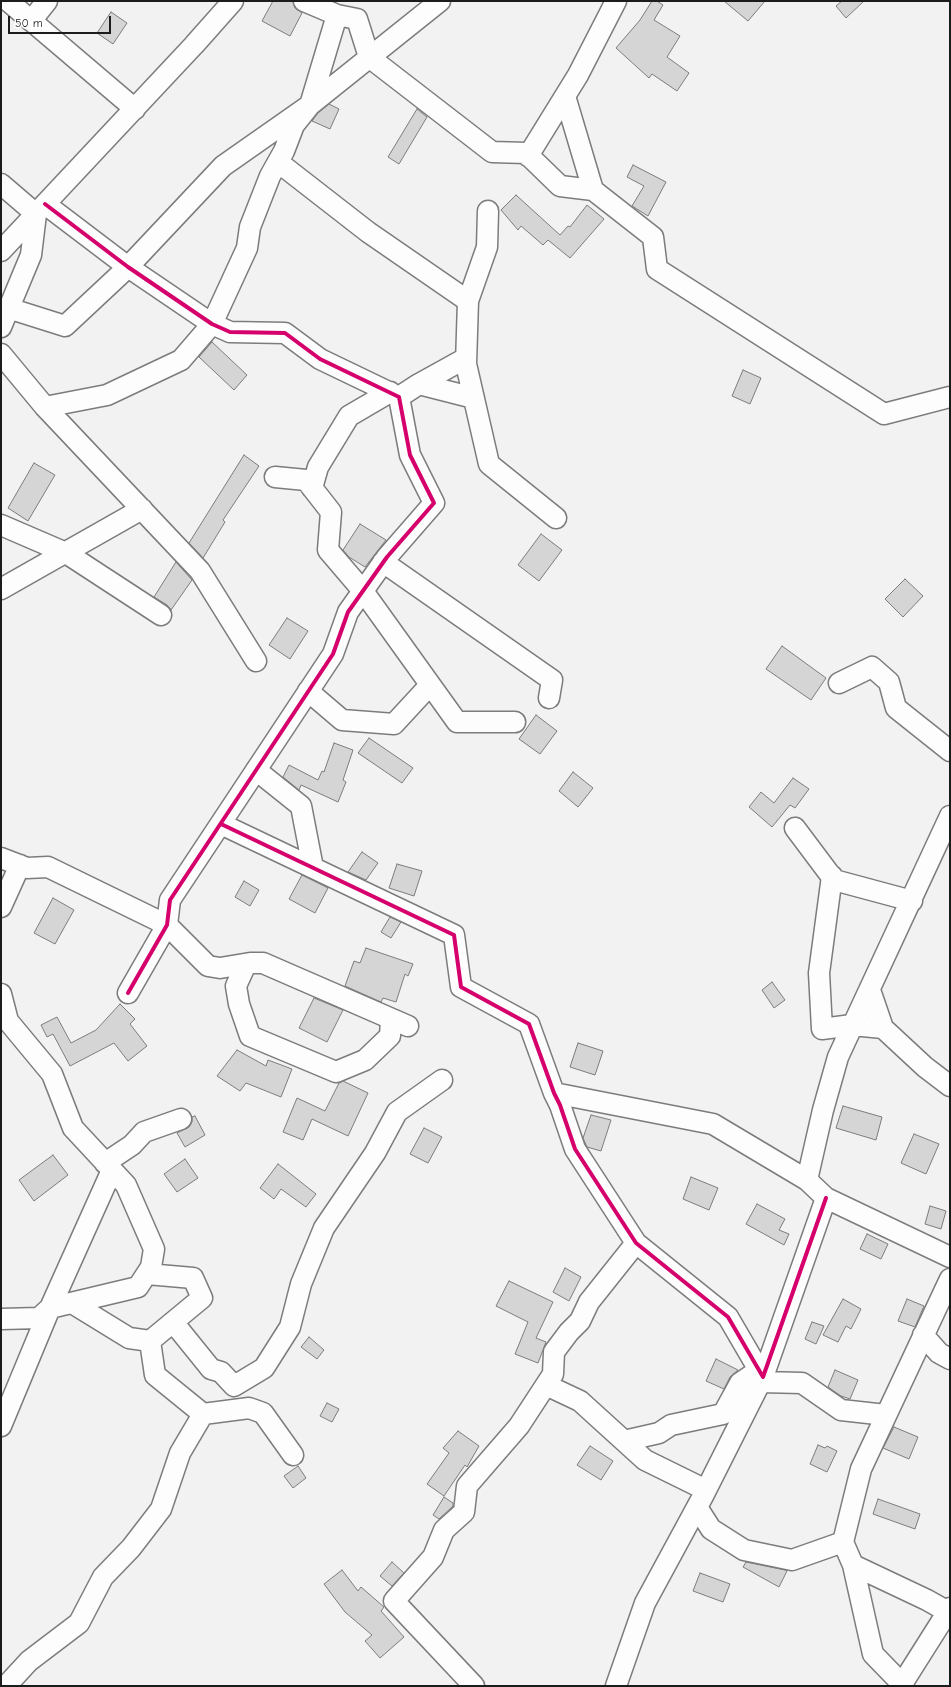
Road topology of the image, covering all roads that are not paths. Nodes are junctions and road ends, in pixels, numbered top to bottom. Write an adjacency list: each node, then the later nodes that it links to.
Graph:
1 (8, 1): 9 (street)
2 (47, 1): 9 (street)
3 (233, 1): 14 (street)
4 (304, 1): 7 (street)
5 (440, 1): 10 (street)
6 (616, 1): 12 (street)
7 (337, 15): 8 (street); 13 (street)
8 (357, 19): 10 (street); 11 (street)
9 (31, 21): 14 (street)
10 (385, 44): 11 (street)
11 (369, 57): 13 (street); 15 (street)
12 (565, 96): 15 (street); 18 (street)
13 (310, 105): 16 (street); 22 (street)
14 (135, 109): 19 (street)
15 (528, 156): 18 (street)
16 (278, 162): 23 (street); 25 (street)
17 (1, 184): 19 (street)
18 (593, 190): 31 (street)
19 (41, 209): 21 (street); 22 (street); 24 (street)
20 (488, 211): 23 (street)
21 (1, 251)
22 (128, 267): 24 (street); 25 (street)
23 (468, 301): 28 (street)
24 (8, 308): 26 (street)
25 (212, 324): 30 (street); 33 (street)
26 (1, 327)
27 (1, 354): 33 (street)
28 (466, 358): 29 (street); 32 (street)
29 (419, 384): 30 (street); 32 (street)
30 (394, 395): 35 (street); 40 (street)
31 (950, 397)
32 (474, 398): 37 (street)
33 (45, 407): 36 (street)
34 (275, 477): 35 (street)
35 (312, 488): 42 (street)
36 (142, 510): 39 (street); 44 (street)
37 (556, 518)
38 (1, 525): 39 (street)
39 (66, 553): 41 (street); 43 (street)
40 (384, 562): 42 (street); 48 (street)
41 (1, 589)
42 (363, 591): 46 (street); 47 (street)
43 (161, 615)
44 (256, 661)
45 (839, 683): 50 (street)
46 (430, 685): 47 (street); 49 (street)
47 (308, 691): 51 (street)
48 (549, 698)
49 (516, 722)
50 (950, 751)
51 (256, 770): 53 (street); 57 (street)
52 (950, 816): 59 (street)
53 (221, 824): 57 (street); 61 (street)
54 (795, 828): 58 (street)
55 (1, 858): 56 (street)
56 (20, 865): 60 (street); 61 (street)
57 (314, 868): 70 (street)
58 (832, 876): 59 (street); 66 (street)
59 (912, 901): 63 (street)
60 (1, 906)
61 (167, 926): 62 (street); 64 (street)
62 (246, 964): 62 (street)
63 (870, 990): 66 (street); 67 (street)
64 (128, 993)
65 (1, 994): 72 (street)
66 (852, 1025): 67 (street); 73 (street)
67 (883, 1028): 69 (street)
68 (442, 1080): 82 (street)
69 (950, 1086)
70 (554, 1093): 73 (street); 75 (street)
71 (181, 1119): 72 (street)
72 (109, 1167): 77 (street); 80 (street)
73 (807, 1180): 74 (street)
74 (826, 1198): 76 (street); 86 (street)
75 (636, 1243): 86 (street); 87 (street)
76 (950, 1257)
77 (147, 1274): 79 (street); 82 (street)
78 (950, 1278): 83 (street)
79 (72, 1303): 80 (street); 84 (street)
80 (50, 1308): 81 (street); 90 (street)
81 (1, 1319)
82 (173, 1322): 84 (street)
83 (923, 1335): 85 (street); 89 (street)
84 (150, 1341): 88 (street)
85 (950, 1359)
86 (761, 1376): 89 (street); 91 (street); 93 (street)
87 (546, 1385): 91 (street); 100 (street)
88 (203, 1414): 92 (street); 99 (street)
89 (886, 1415): 95 (street)
90 (1, 1426)
91 (624, 1441): 93 (street)
92 (293, 1455)
93 (706, 1490): 94 (street)
94 (697, 1507): 95 (street); 101 (street)
95 (843, 1542): 96 (street)
96 (853, 1565): 97 (street); 98 (street)
97 (949, 1611): 98 (street)
98 (903, 1685)
99 (6, 1686)
100 (474, 1686)
101 (616, 1686)

